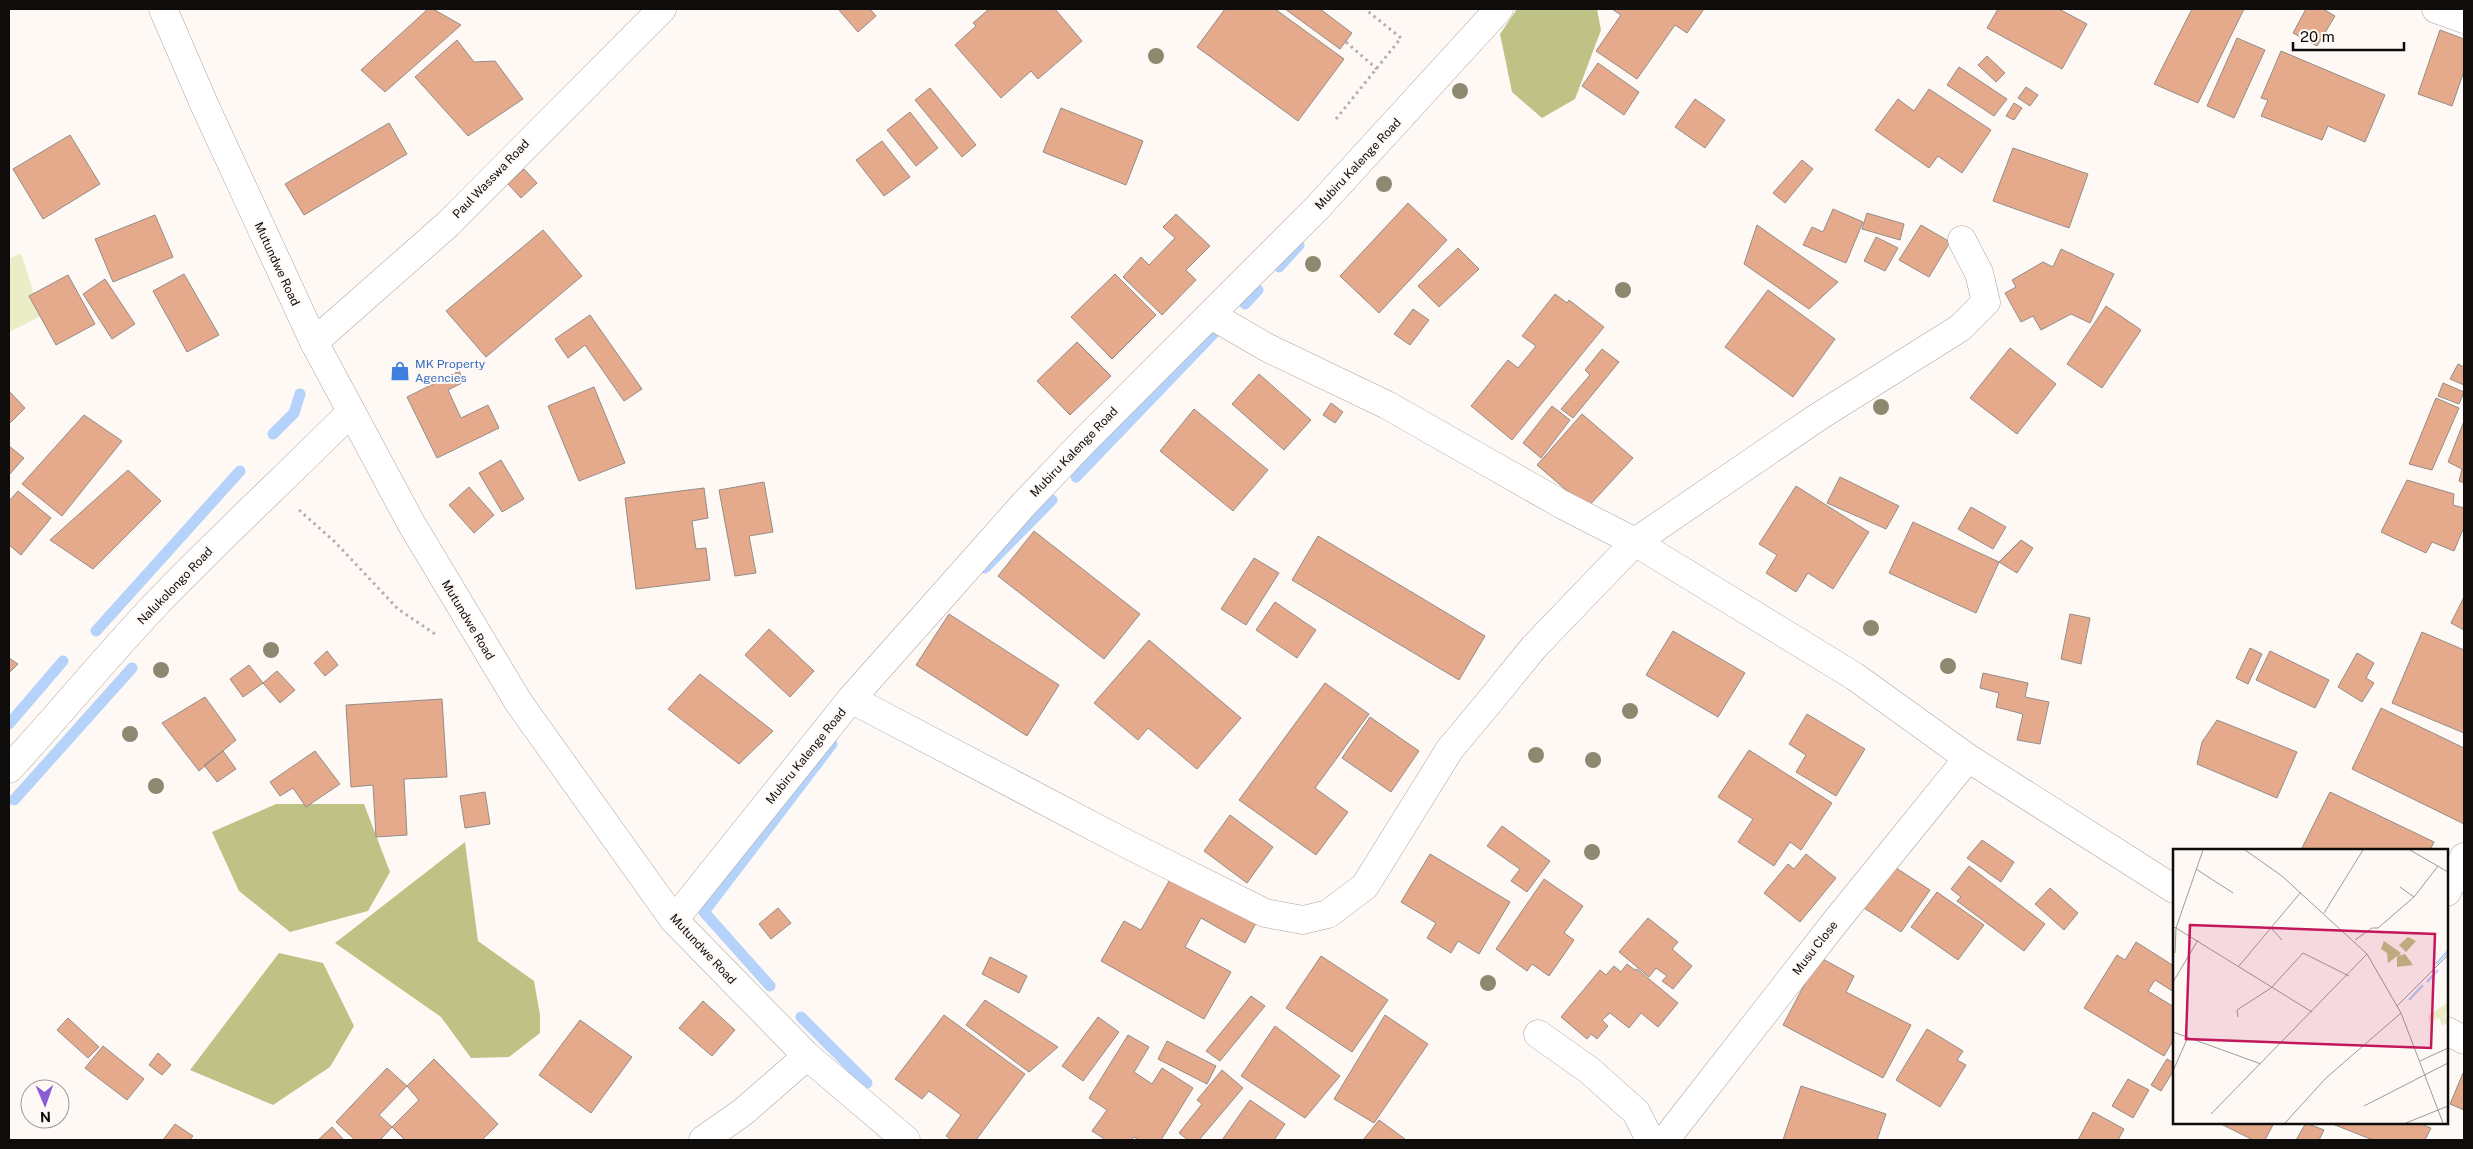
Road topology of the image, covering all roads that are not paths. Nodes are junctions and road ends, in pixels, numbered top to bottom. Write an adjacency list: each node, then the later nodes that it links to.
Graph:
1 (163, 9): 6 (street, Mutundwe Road)
2 (662, 9): 6 (street, Paul Wasswa Road)
3 (1499, 9): 5 (street, Mubiru Kalenge Road)
4 (1962, 240): 8 (street)
5 (1211, 315): 8 (street); 9 (street, Mubiru Kalenge Road)
6 (314, 342): 7 (street, Mutundwe Road)
7 (351, 412): 11 (street, Nalukolongo Road); 15 (street, Mutundwe Road)
8 (1635, 542): 9 (street); 10 (street)
9 (851, 699): 15 (street, Mubiru Kalenge Road)
10 (1968, 758): 13 (street); 23 (street, Musu Close)
11 (9, 768)
12 (2464, 857): 14 (street)
13 (2173, 888)
14 (2448, 890)
15 (674, 920): 19 (street, Mutundwe Road)
16 (2448, 1032): 18 (street)
17 (1538, 1034): 22 (street)
18 (2464, 1040)
19 (806, 1056): 20 (street); 21 (street, Mutundwe Road)
20 (703, 1140)
21 (906, 1140)
22 (1650, 1140)
23 (1665, 1140)

